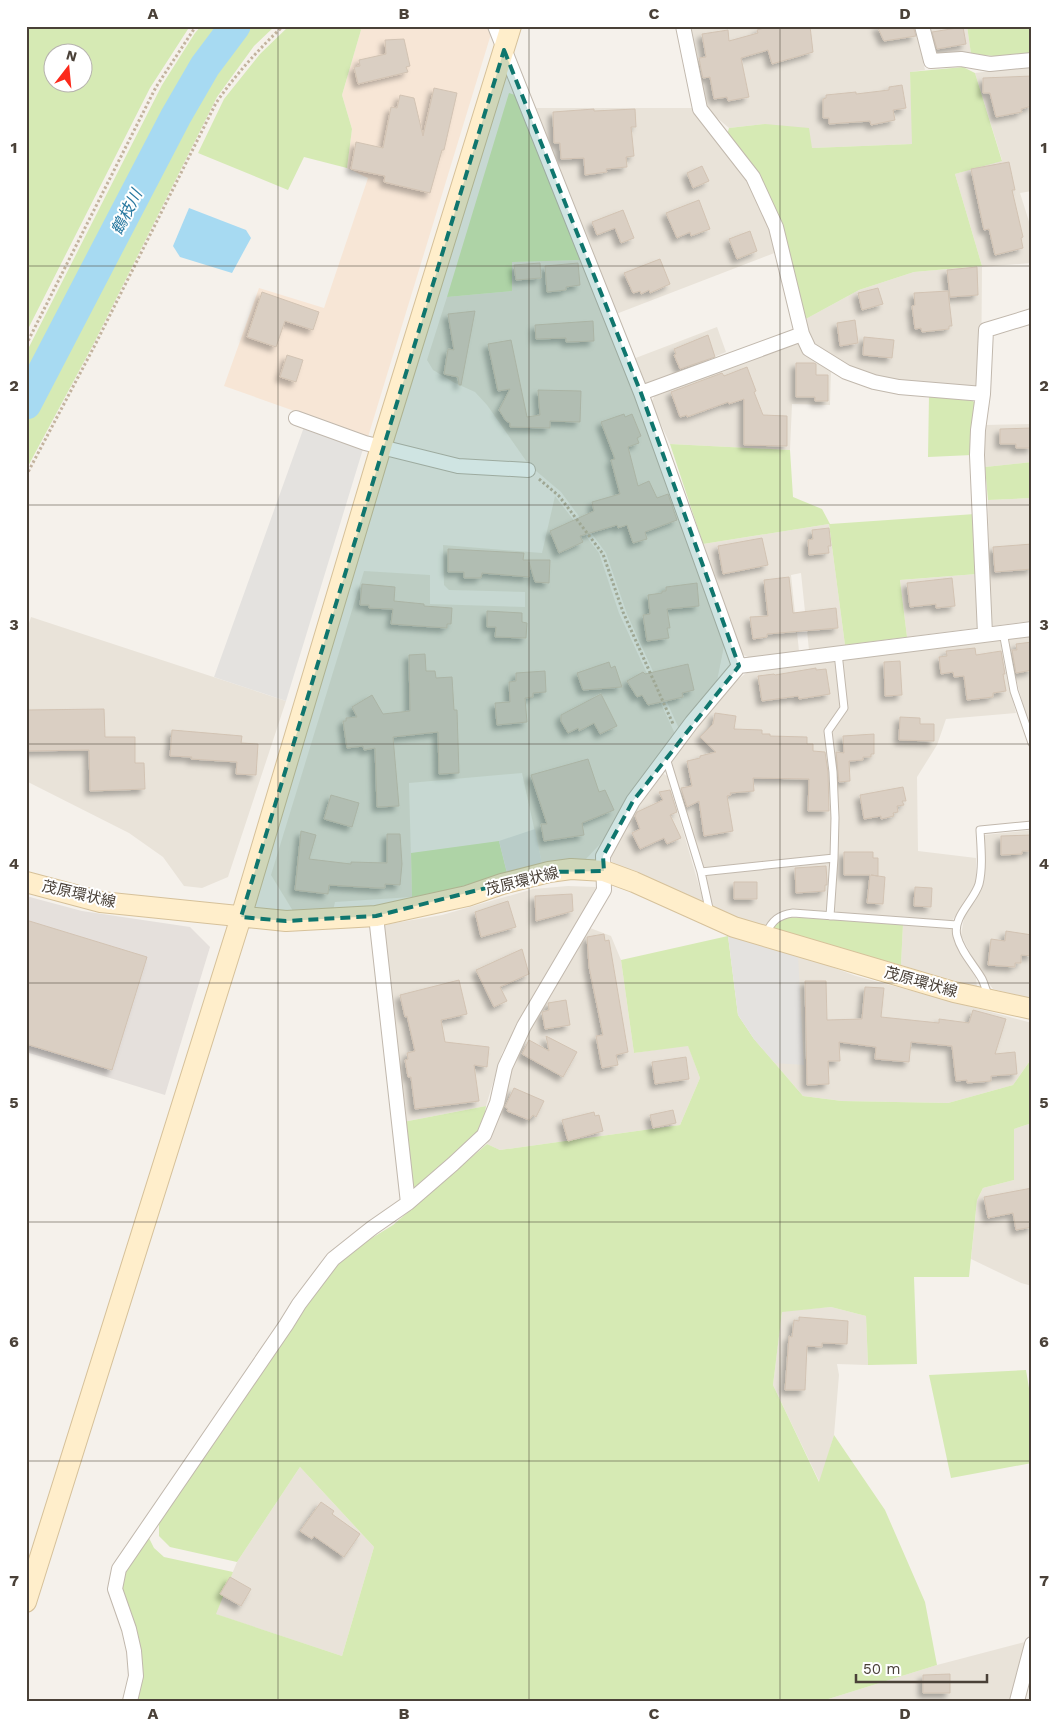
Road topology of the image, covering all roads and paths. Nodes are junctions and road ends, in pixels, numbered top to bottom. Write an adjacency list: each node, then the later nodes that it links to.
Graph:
1 (196, 26): 11 (path)
2 (284, 26): 17 (path)
3 (495, 26): 7 (street)
4 (511, 26): 7 (street)
5 (683, 26): 10 (street)
6 (922, 26): 8 (street)
7 (504, 50): 12 (street); 15 (street)
8 (1032, 60)
9 (1032, 316): 13 (street)
10 (802, 334): 12 (street); 13 (street)
11 (26, 345)
12 (641, 393): 22 (street)
13 (983, 394): 20 (street)
14 (296, 418): 15 (street)
15 (381, 447): 16 (street); 34 (street)
16 (528, 470): 23 (path)
17 (26, 476)
18 (1032, 629): 19 (street)
19 (1003, 632): 20 (street); 24 (lane)
20 (985, 634): 21 (street)
21 (838, 653): 22 (street); 27 (lane)
22 (739, 666): 23 (street)
23 (680, 738): 25 (street)
24 (1032, 743)
25 (666, 757): 28 (street); 29 (lane)
26 (1032, 825): 35 (lane)
27 (834, 858): 29 (lane); 33 (lane)
28 (604, 871): 31 (street, 茂原環状線); 32 (street, 茂原環状線); 39 (street)
29 (701, 872): 32 (lane)
30 (26, 882): 34 (street, 茂原環状線)
31 (376, 916): 34 (street, 茂原環状線); 39 (street)
32 (711, 916): 36 (street, 茂原環状線)
33 (830, 916): 35 (lane); 36 (lane)
34 (241, 917): 40 (street)
35 (957, 925): 37 (lane)
36 (765, 936): 37 (street, 茂原環状線)
37 (990, 1000): 38 (street, 茂原環状線)
38 (1032, 1009)
39 (408, 1203): 42 (street)
40 (26, 1602)
41 (1032, 1644): 43 (street)
42 (130, 1701)
43 (1017, 1701)

